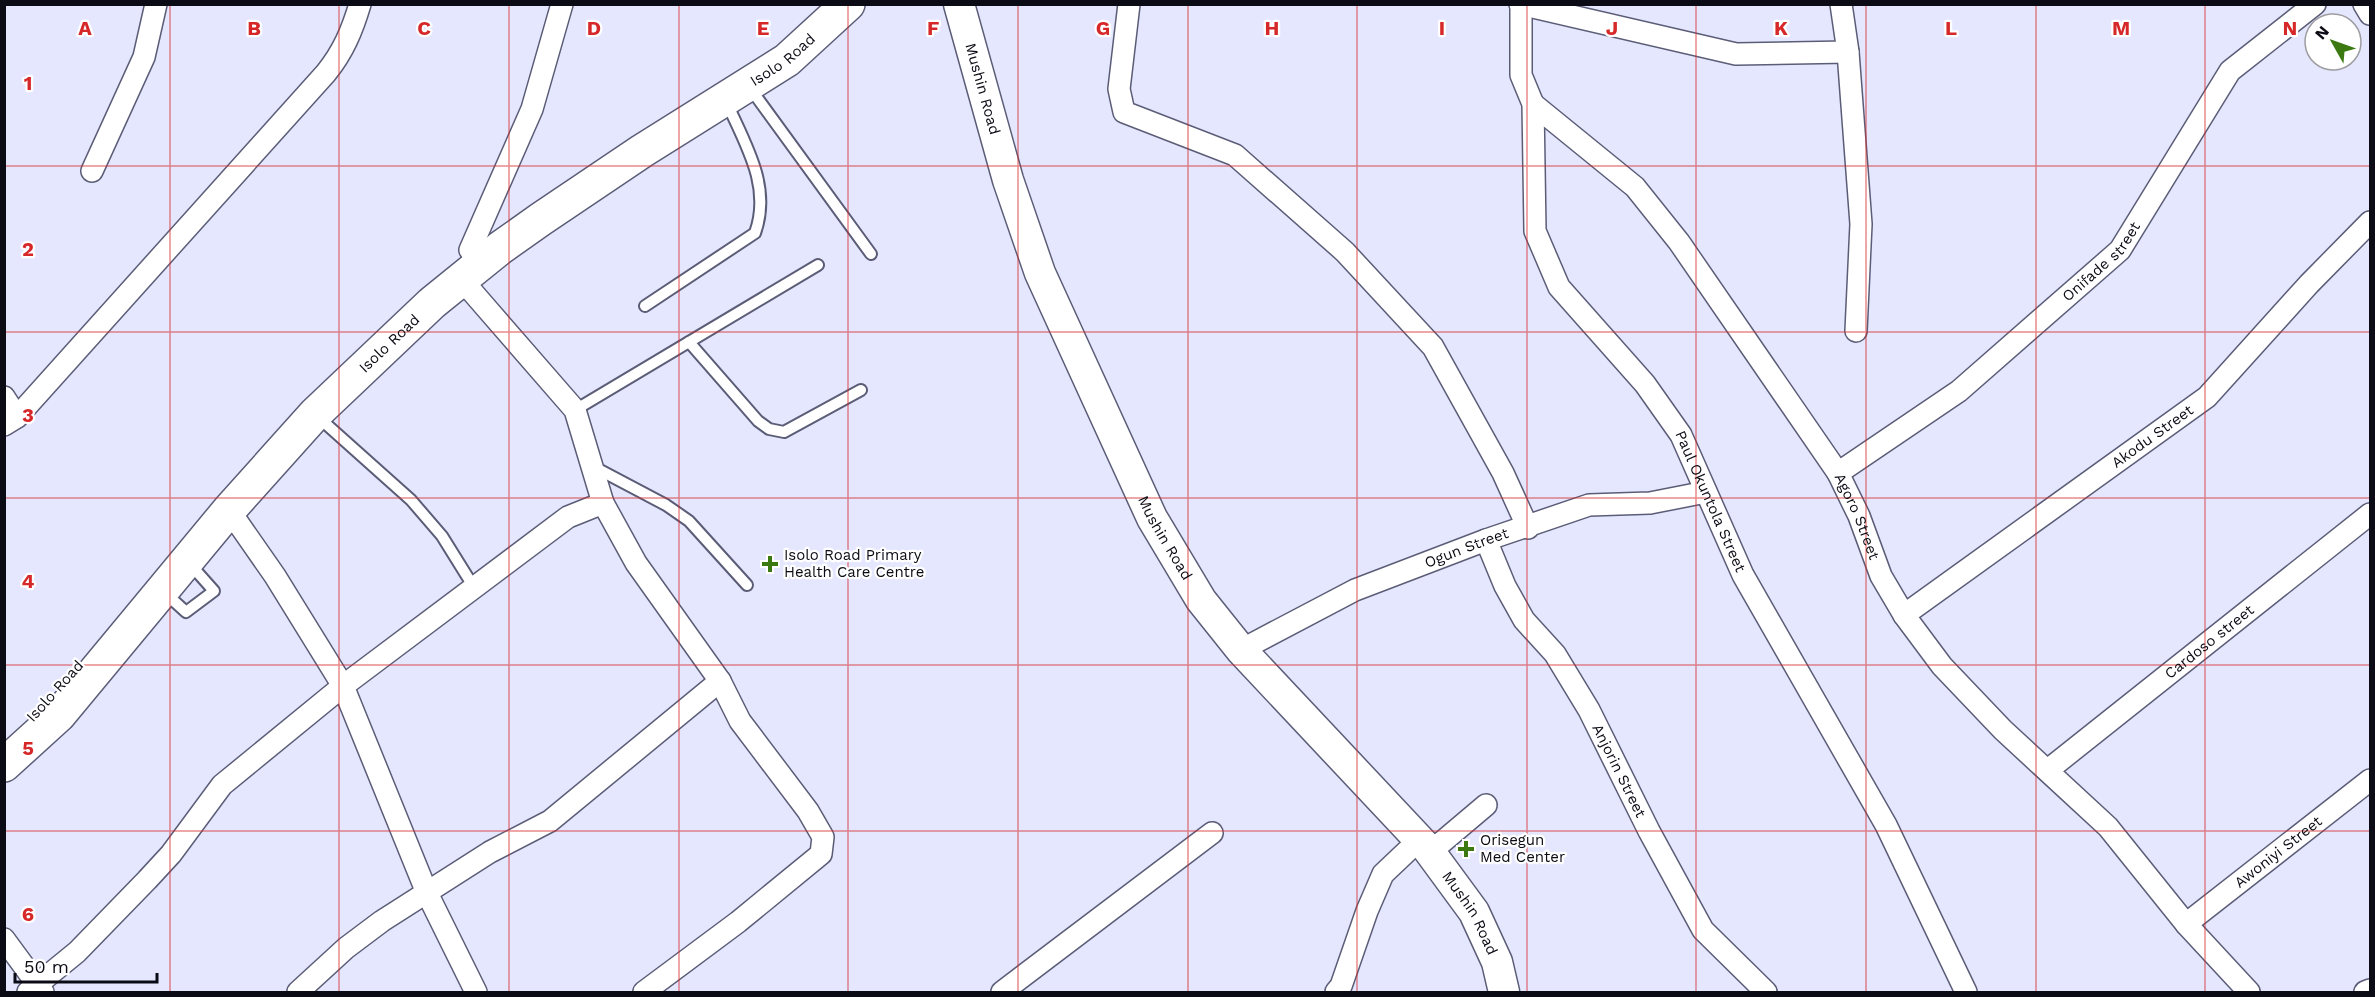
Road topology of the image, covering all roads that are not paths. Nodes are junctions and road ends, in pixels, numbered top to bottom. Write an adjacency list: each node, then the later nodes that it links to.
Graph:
1 (156, 4): 16 (street)
2 (360, 4): 28 (street)
3 (562, 4): 19 (street)
4 (831, 4): 19 (main road, Isolo Road)
5 (848, 4): 14 (main road, Isolo Road)
6 (959, 4): 41 (main road, Mushin Road)
7 (1129, 4): 35 (street)
8 (1841, 4): 13 (street)
9 (2315, 4): 30 (street, Onifade street)
10 (2364, 4): 12 (street)
11 (1521, 5): 13 (street); 15 (street, Paul Okuntola Street)
12 (2370, 15)
13 (1848, 52): 22 (street)
14 (737, 92): 18 (lane); 19 (main road, Isolo Road); 21 (lane)
15 (1533, 104): 30 (street, Agoro Street); 31 (street, Paul Okuntola Street)
16 (92, 171)
17 (2370, 222): 40 (street, Akodu Street)
18 (871, 254)
19 (466, 265): 26 (street); 27 (main road, Isolo Road); 38 (main road, Isolo Road)
20 (818, 265): 23 (lane)
21 (645, 306)
22 (1856, 331)
23 (689, 342): 24 (lane); 26 (lane)
24 (861, 390)
25 (4, 397): 28 (street)
26 (575, 410): 29 (street)
27 (315, 414): 33 (main road, Isolo Road); 39 (lane)
28 (11, 421)
29 (594, 467): 32 (street); 37 (lane)
30 (1838, 473): 40 (street, Agoro Street)
31 (1706, 492): 35 (street, Ogun Street); 63 (street, Paul Okuntola Street)
32 (603, 503): 39 (street); 42 (street)
33 (229, 510): 38 (main road, Isolo Road); 43 (street)
34 (2370, 514): 46 (street, Cardoso street)
35 (1528, 528): 36 (street, Ogun Street)
36 (1486, 540): 41 (street, Ogun Street); 62 (street, Anjorin Street)
37 (747, 585)
38 (155, 586): 44 (main road, Isolo Road); 45 (main road, Isolo Road)
39 (475, 589): 43 (street)
40 (1904, 615): 46 (street, Agoro Street)
41 (1241, 650): 50 (main road, Mushin Road)
42 (720, 681): 51 (street); 59 (street)
43 (343, 686): 51 (street); 54 (street)
44 (4, 742)
45 (4, 765)
46 (2048, 770): 52 (street, Agoro Street)
47 (2370, 780): 52 (street, Awoniyi Street)
48 (1486, 805): 50 (street)
49 (1212, 833): 60 (street)
50 (1424, 843): 55 (street); 61 (main road, Mushin Road)
51 (427, 893): 57 (street); 58 (street)
52 (2186, 924): 64 (street, Agoro Street)
53 (4, 939): 54 (street)
54 (36, 990)
55 (1341, 990)
56 (2370, 990): 65 (street)
57 (298, 993)
58 (476, 993)
59 (644, 993)
60 (1002, 993)
61 (1504, 993)
62 (1766, 993)
63 (1966, 993)
64 (2249, 993)
65 (2365, 993)

